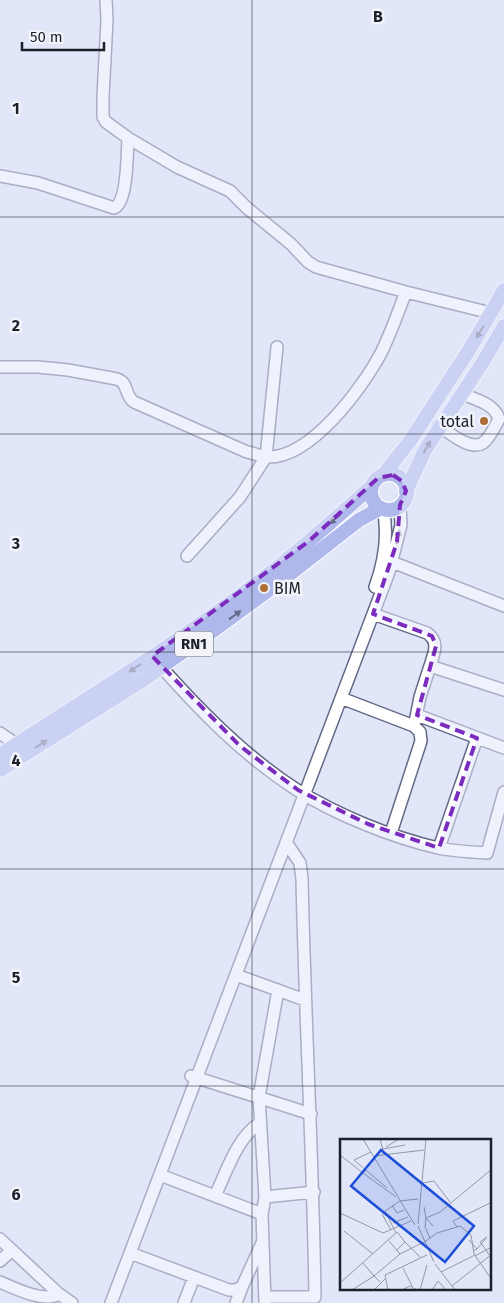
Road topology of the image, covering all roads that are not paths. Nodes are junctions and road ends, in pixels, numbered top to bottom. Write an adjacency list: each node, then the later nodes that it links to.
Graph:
1 (106, 0): 2 (street)
2 (128, 138): 3 (street); 5 (street)
3 (0, 176)
4 (504, 290): 6 (main road, RN1)
5 (406, 292): 6 (street); 12 (street)
6 (491, 313): 13 (main road, RN1, one-way to 13)
7 (504, 326): 10 (main road)
8 (277, 347): 12 (street)
9 (0, 367): 12 (street)
10 (462, 394): 11 (main road); 11 (street)
11 (439, 426): 15 (main road, one-way to 11)
12 (266, 457): 18 (street)
13 (383, 475): 14 (main road, RN1); 15 (main road)
14 (372, 486): 17 (main road); 22 (main road, RN1, one-way to 22)
15 (406, 491): 16 (main road)
16 (400, 505): 17 (main road, RN1); 19 (street, one-way to 16)
17 (382, 508): 24 (main road, RN1, one-way to 17); 34 (street)
18 (187, 556)
19 (392, 562): 20 (street); 21 (street)
20 (504, 606)
21 (373, 614): 23 (street); 26 (street)
22 (152, 656): 24 (street); 30 (main road, RN1, one-way to 30)
23 (430, 666): 25 (street); 27 (street)
24 (161, 667): 33 (main road, RN1, one-way to 24); 34 (street)
25 (504, 690)
26 (341, 698): 27 (street); 34 (street)
27 (416, 721): 29 (street); 36 (street)
28 (0, 733): 30 (street)
29 (477, 738): 31 (street); 38 (street)
30 (16, 744): 32 (main road, RN1)
31 (504, 748)
32 (0, 755)
33 (0, 770)
34 (301, 792): 36 (street); 37 (street); 42 (street)
35 (504, 792): 38 (street)
36 (391, 833): 38 (street)
37 (286, 842): 39 (street); 41 (street)
38 (439, 848)
39 (236, 975): 40 (street); 42 (street)
40 (278, 990): 41 (street); 43 (street)
41 (305, 1000): 44 (street)
42 (193, 1077): 43 (street); 46 (street); 63 (street)
43 (259, 1097): 44 (street); 45 (street)
44 (311, 1114): 47 (street)
45 (260, 1123): 48 (street); 49 (street)
46 (160, 1175): 48 (street); 54 (street)
47 (314, 1192): 49 (street); 61 (street)
48 (215, 1196): 50 (street)
49 (265, 1197): 50 (street)
50 (262, 1214): 52 (street)
51 (0, 1239): 53 (street)
52 (263, 1241): 58 (street); 60 (street)
53 (12, 1250): 55 (street); 59 (street)
54 (130, 1253): 56 (street); 63 (street)
55 (0, 1261)
56 (194, 1277): 58 (street); 64 (street)
57 (0, 1282): 59 (street)
58 (242, 1286): 65 (street)
59 (60, 1294): 62 (street)
60 (265, 1300): 61 (street)
61 (315, 1300)
62 (72, 1303)
63 (106, 1303)
64 (184, 1303)
65 (236, 1303)

